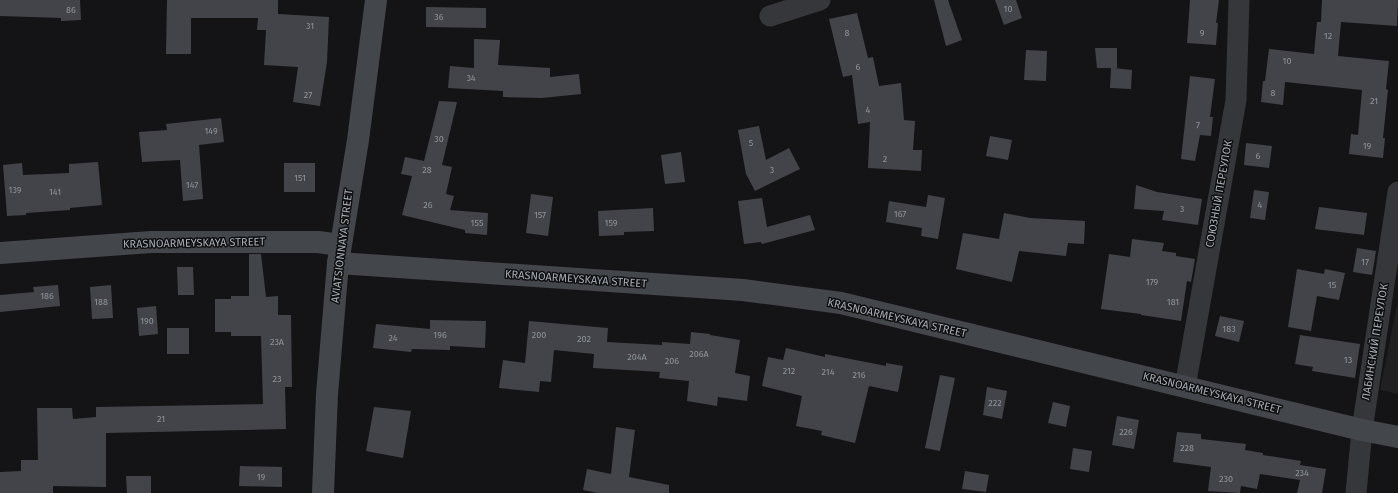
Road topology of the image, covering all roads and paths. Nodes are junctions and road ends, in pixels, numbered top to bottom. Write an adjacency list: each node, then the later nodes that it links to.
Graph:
1 (376, 0): 7 (street, AVIATSIONNAYA STREET)
2 (820, 0): 4 (street)
3 (1239, 0): 8 (street, СОЮЗНЫЙ ПЕРЕУЛОК)
4 (770, 16)
5 (1398, 192): 9 (street, ЛАБИНСКИЙ ПЕРЕУЛОК)
6 (0, 253): 7 (street, KRASNOARMEYSKAYA STREET)
7 (339, 254): 8 (street, KRASNOARMEYSKAYA STREET); 11 (street, AVIATSIONNAYA STREET)
8 (1185, 387): 9 (street, KRASNOARMEYSKAYA STREET)
9 (1362, 430): 10 (street, KRASNOARMEYSKAYA STREET); 12 (street, ЛАБИНСКИЙ ПЕРЕУЛОК)
10 (1398, 437)
11 (323, 493)
12 (1356, 493)

